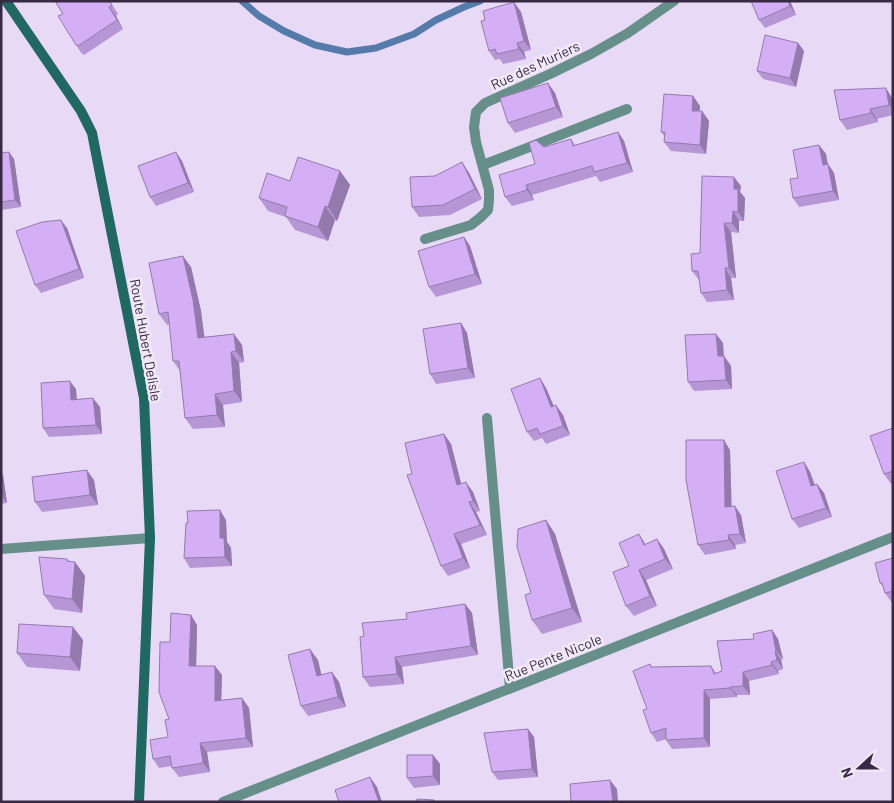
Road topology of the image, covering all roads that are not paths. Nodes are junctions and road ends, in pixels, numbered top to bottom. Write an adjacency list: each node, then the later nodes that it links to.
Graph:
1 (6, 1): 8 (main road, Route Hubert Delisle)
2 (674, 1): 4 (street, Rue des Muriers)
3 (627, 109): 4 (street)
4 (482, 165): 5 (street, Rue des Muriers)
5 (425, 239)
6 (487, 418): 10 (street)
7 (893, 537): 10 (street, Rue Pente Nicole)
8 (150, 538): 9 (street); 11 (main road, Route Hubert Delisle)
9 (1, 549)
10 (510, 688): 12 (street, Rue Pente Nicole)
11 (139, 802)
12 (223, 802)

